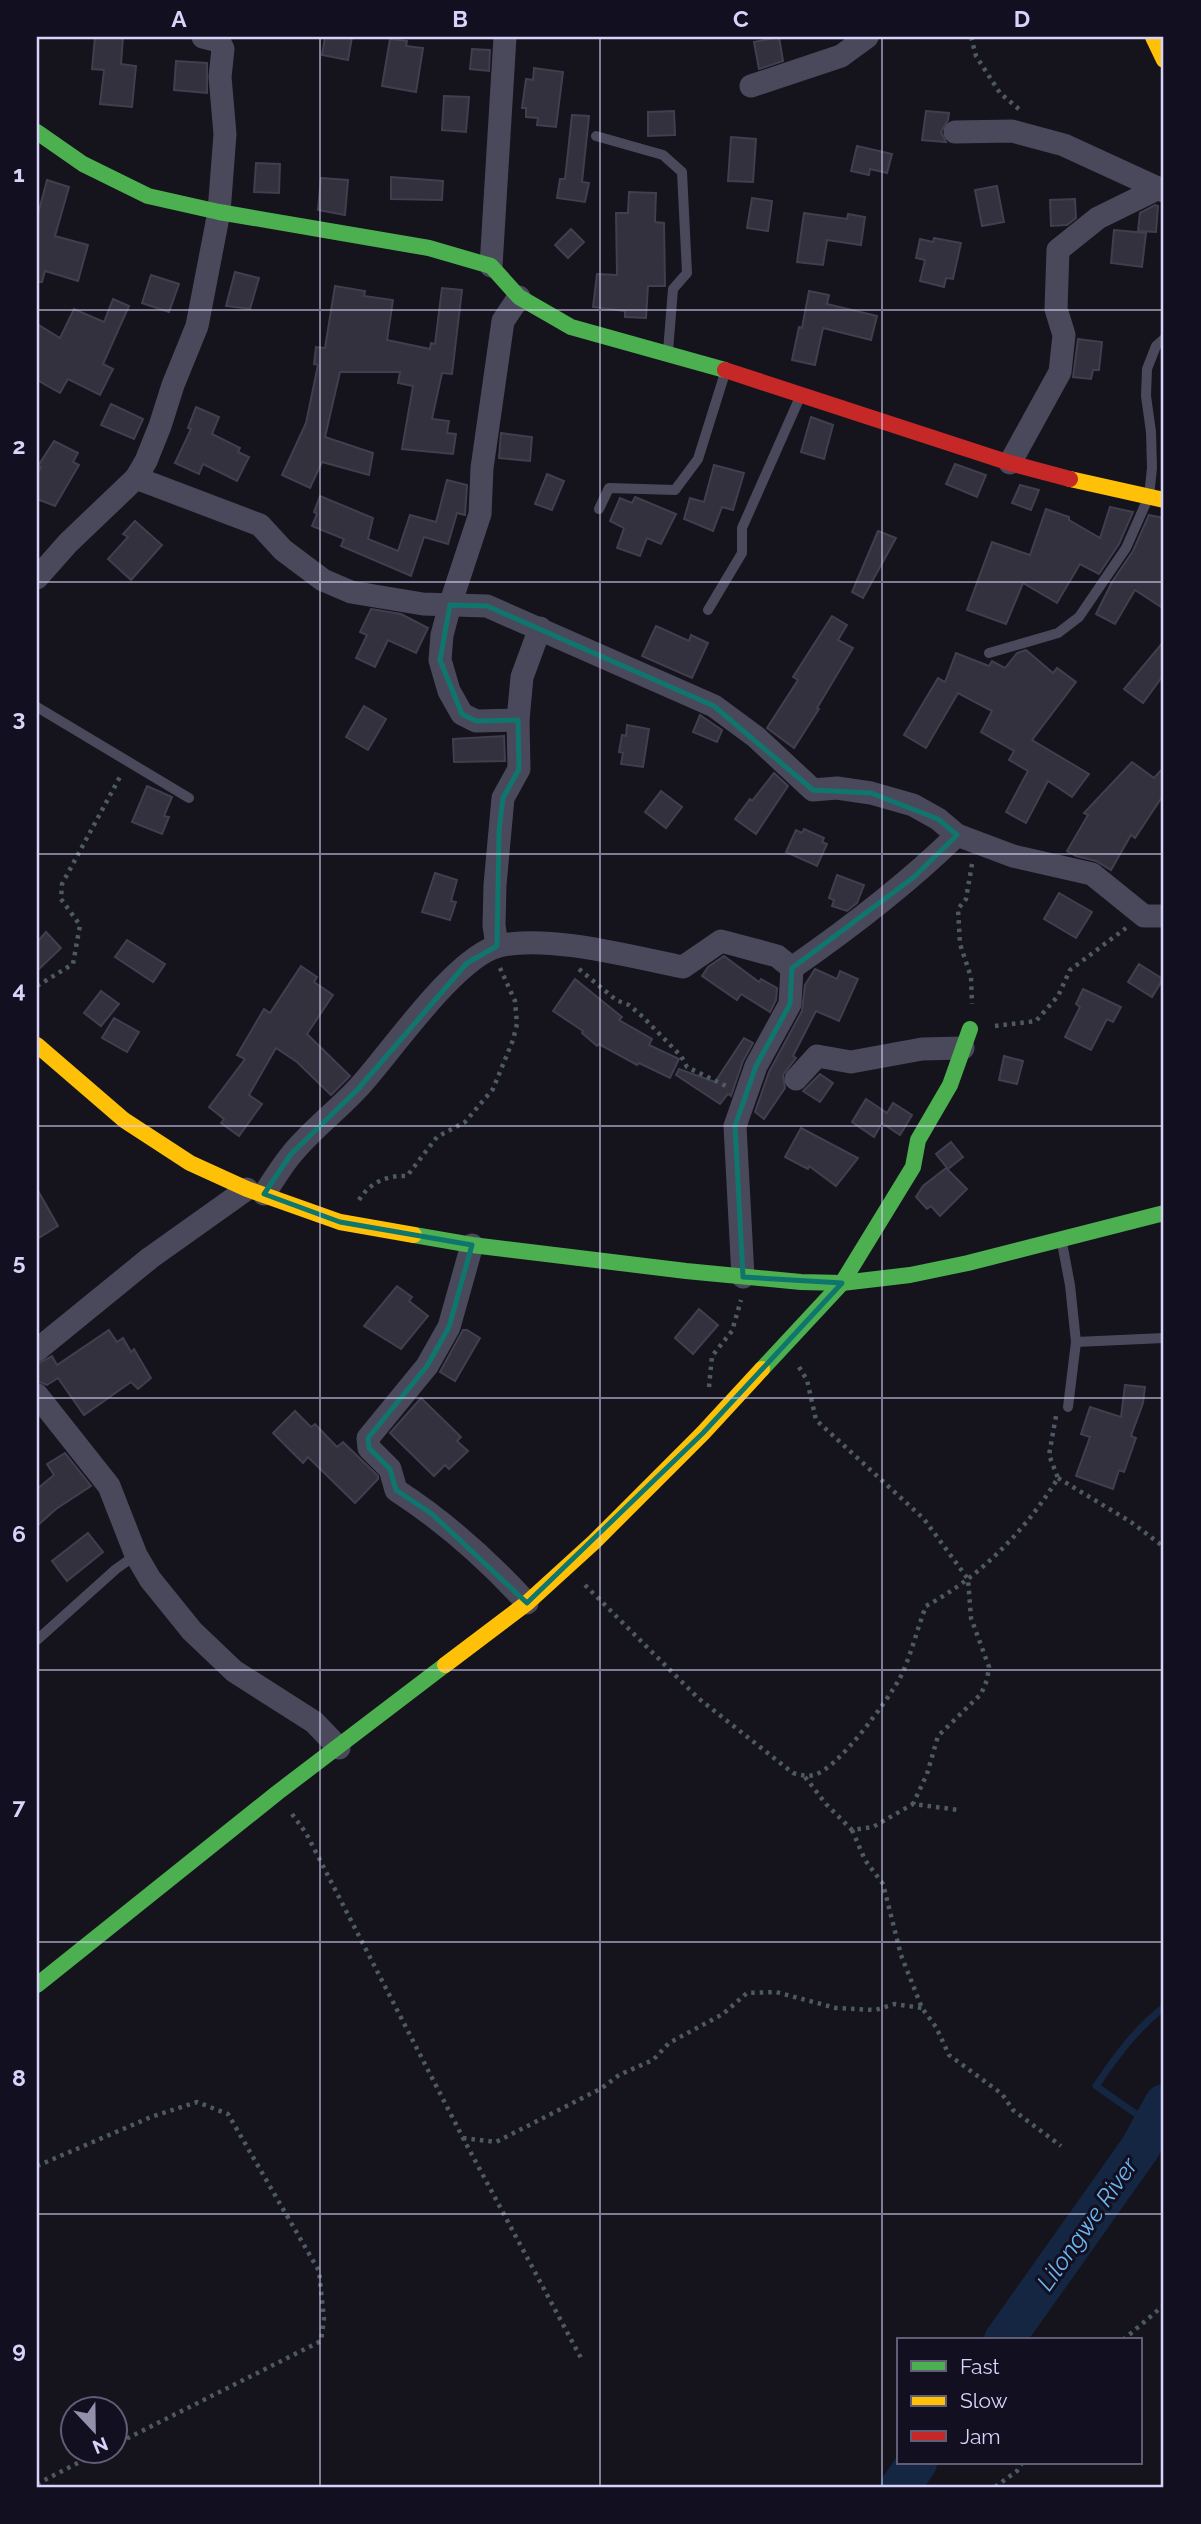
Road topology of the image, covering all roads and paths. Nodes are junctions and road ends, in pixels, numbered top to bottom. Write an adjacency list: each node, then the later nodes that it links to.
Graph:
1 (203, 37): 13 (street)
2 (505, 37): 14 (street)
3 (867, 37): 7 (street)
4 (971, 37): 11 (path)
5 (1153, 37): 6 (street)
6 (1164, 60)
7 (751, 86)
8 (37, 132): 13 (street)
9 (955, 132): 11 (street)
10 (596, 136): 17 (lane)
11 (1043, 139): 12 (street)
12 (1161, 190): 20 (street)
13 (219, 212): 14 (street); 21 (street)
14 (491, 266): 15 (street)
15 (519, 296): 17 (street); 25 (street)
16 (1164, 339): 22 (lane)
17 (667, 354): 18 (street)
18 (726, 370): 19 (street); 23 (lane)
19 (801, 394): 20 (street); 26 (lane)
20 (1010, 463): 22 (street)
21 (136, 478): 24 (street); 25 (street)
22 (1157, 498): 28 (lane)
23 (599, 509)
24 (37, 578)
25 (450, 605): 27 (street); 30 (street)
26 (708, 610)
27 (540, 628): 30 (street); 33 (street)
28 (989, 653)
29 (37, 707): 31 (lane)
30 (518, 720): 36 (street)
31 (128, 762): 32 (lane); 38 (path)
32 (189, 798)
33 (957, 835): 34 (street); 37 (street); 39 (path)
34 (1154, 916): 39 (path)
35 (553, 944): 36 (street); 37 (street); 42 (path)
36 (497, 946): 43 (street); 45 (path)
37 (792, 968): 42 (street)
38 (37, 986)
39 (966, 1038): 41 (street); 49 (street)
40 (37, 1045): 43 (street)
41 (796, 1079)
42 (745, 1097): 48 (street)
43 (256, 1191): 45 (street); 53 (street)
44 (1164, 1213): 46 (street)
45 (348, 1223): 47 (street)
46 (1061, 1241): 49 (street); 51 (lane)
47 (472, 1245): 48 (street); 62 (street)
48 (743, 1277): 49 (street); 54 (path)
49 (842, 1283): 52 (street)
50 (1164, 1338): 51 (lane)
51 (1076, 1342): 56 (lane)
52 (787, 1344): 60 (street); 61 (path)
53 (37, 1350)
54 (709, 1389)
55 (37, 1395): 59 (street)
56 (1063, 1408): 57 (path)
57 (1058, 1478): 58 (path); 61 (path)
58 (1164, 1547)
59 (136, 1555): 63 (lane); 64 (street)
60 (570, 1564): 62 (street); 65 (path)
61 (968, 1579): 65 (path); 67 (path)
62 (527, 1602): 64 (street)
63 (37, 1640)
64 (340, 1748): 66 (street)
65 (805, 1777): 69 (path)
66 (277, 1793): 70 (street); 72 (path)
67 (913, 1804): 68 (path); 69 (path)
68 (959, 1810)
69 (852, 1830): 71 (path)
70 (37, 1985)
71 (922, 2008): 72 (path); 73 (path)
72 (463, 2138): 77 (path)
73 (1061, 2146)
74 (37, 2166): 78 (path)
75 (1164, 2305): 76 (path)
76 (1125, 2338)
77 (581, 2358)
78 (130, 2437)
79 (77, 2464): 81 (path)
80 (1021, 2464): 82 (path)
81 (37, 2484)
82 (995, 2487)

